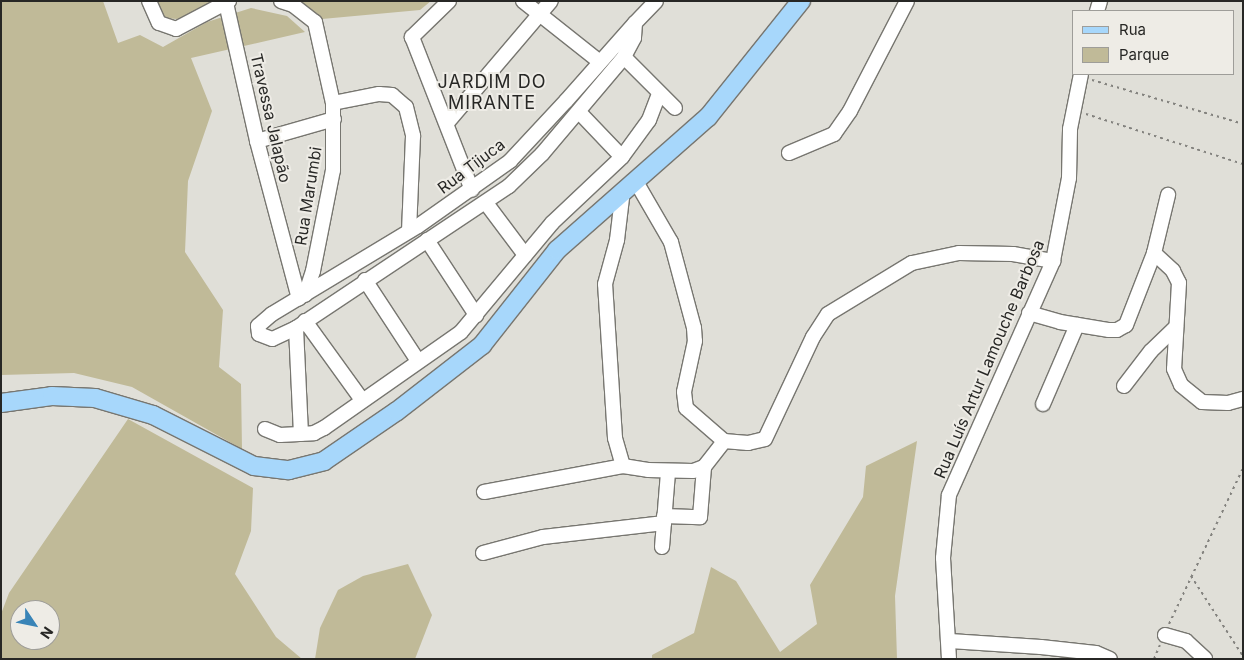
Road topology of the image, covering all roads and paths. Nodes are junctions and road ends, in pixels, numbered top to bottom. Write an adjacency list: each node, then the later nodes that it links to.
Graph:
1 (148, 1): 9 (street)
2 (282, 1): 16 (street, Rua Marumbi)
3 (449, 1): 21 (street)
4 (523, 1): 10 (street)
5 (551, 1): 10 (street)
6 (656, 1): 11 (street, Rua Tijuca)
7 (801, 1): 27 (main road)
8 (907, 1): 24 (street)
9 (227, 2): 23 (street, Travessa Jalapão)
10 (539, 15): 13 (street); 21 (street)
11 (635, 23): 12 (street); 13 (street, Rua Tijuca)
12 (624, 58): 15 (street); 19 (street)
13 (600, 62): 28 (street, Rua Tijuca)
14 (1081, 75): 18 (street, Rua Luís Artur Lamouche Barbosa); 22 (path)
15 (659, 94): 17 (street); 25 (street)
16 (333, 103): 20 (street, Rua Marumbi); 31 (street)
17 (675, 108)
18 (1074, 111): 26 (path); 35 (street, Rua Luís Artur Lamouche Barbosa)
19 (579, 112): 25 (street); 30 (street)
20 (334, 119): 23 (street); 37 (street, Rua Marumbi)
21 (447, 123): 28 (street)
22 (1243, 124)
23 (257, 141): 37 (street, Travessa Jalapão)
24 (789, 153)
25 (622, 156): 34 (street)
26 (1243, 164)
27 (629, 185): 47 (main road); 51 (street); 52 (street)
28 (472, 190): 31 (street, Rua Tijuca)
29 (1168, 195): 33 (street)
30 (486, 203): 32 (street); 34 (street)
31 (409, 231): 37 (street, Rua Tijuca)
32 (427, 240): 36 (street); 39 (street)
33 (1154, 253): 41 (street); 42 (street)
34 (525, 255): 39 (street)
35 (1053, 260): 38 (street, Rua Luís Artur Lamouche Barbosa); 51 (street)
36 (365, 280): 40 (street); 43 (street)
37 (302, 297): 40 (street, Rua Tijuca)
38 (1029, 313): 41 (street); 62 (street, Rua Luís Artur Lamouche Barbosa)
39 (476, 316): 43 (street)
40 (300, 325): 46 (street); 50 (street)
41 (1077, 325): 48 (street)
42 (1176, 327): 44 (street); 45 (street)
43 (418, 361): 46 (street)
44 (1124, 386)
45 (1243, 399)
46 (362, 400): 50 (street)
47 (1, 403)
48 (1043, 404)
49 (265, 429): 50 (street)
50 (301, 434)
51 (724, 441): 53 (street)
52 (623, 466): 55 (street); 56 (street)
53 (704, 467): 55 (street); 57 (street)
54 (1243, 468): 60 (path)
55 (668, 472): 57 (street)
56 (484, 492)
57 (664, 520): 58 (street); 59 (street)
58 (662, 547)
59 (484, 553)
60 (1191, 576): 61 (path); 63 (path)
61 (1165, 635): 66 (path); 67 (street)
62 (950, 641): 64 (street, Rua Luís Artur Lamouche Barbosa); 65 (street)
63 (1243, 656)
64 (949, 659)
65 (1110, 659)
66 (1154, 659)
67 (1205, 659)

